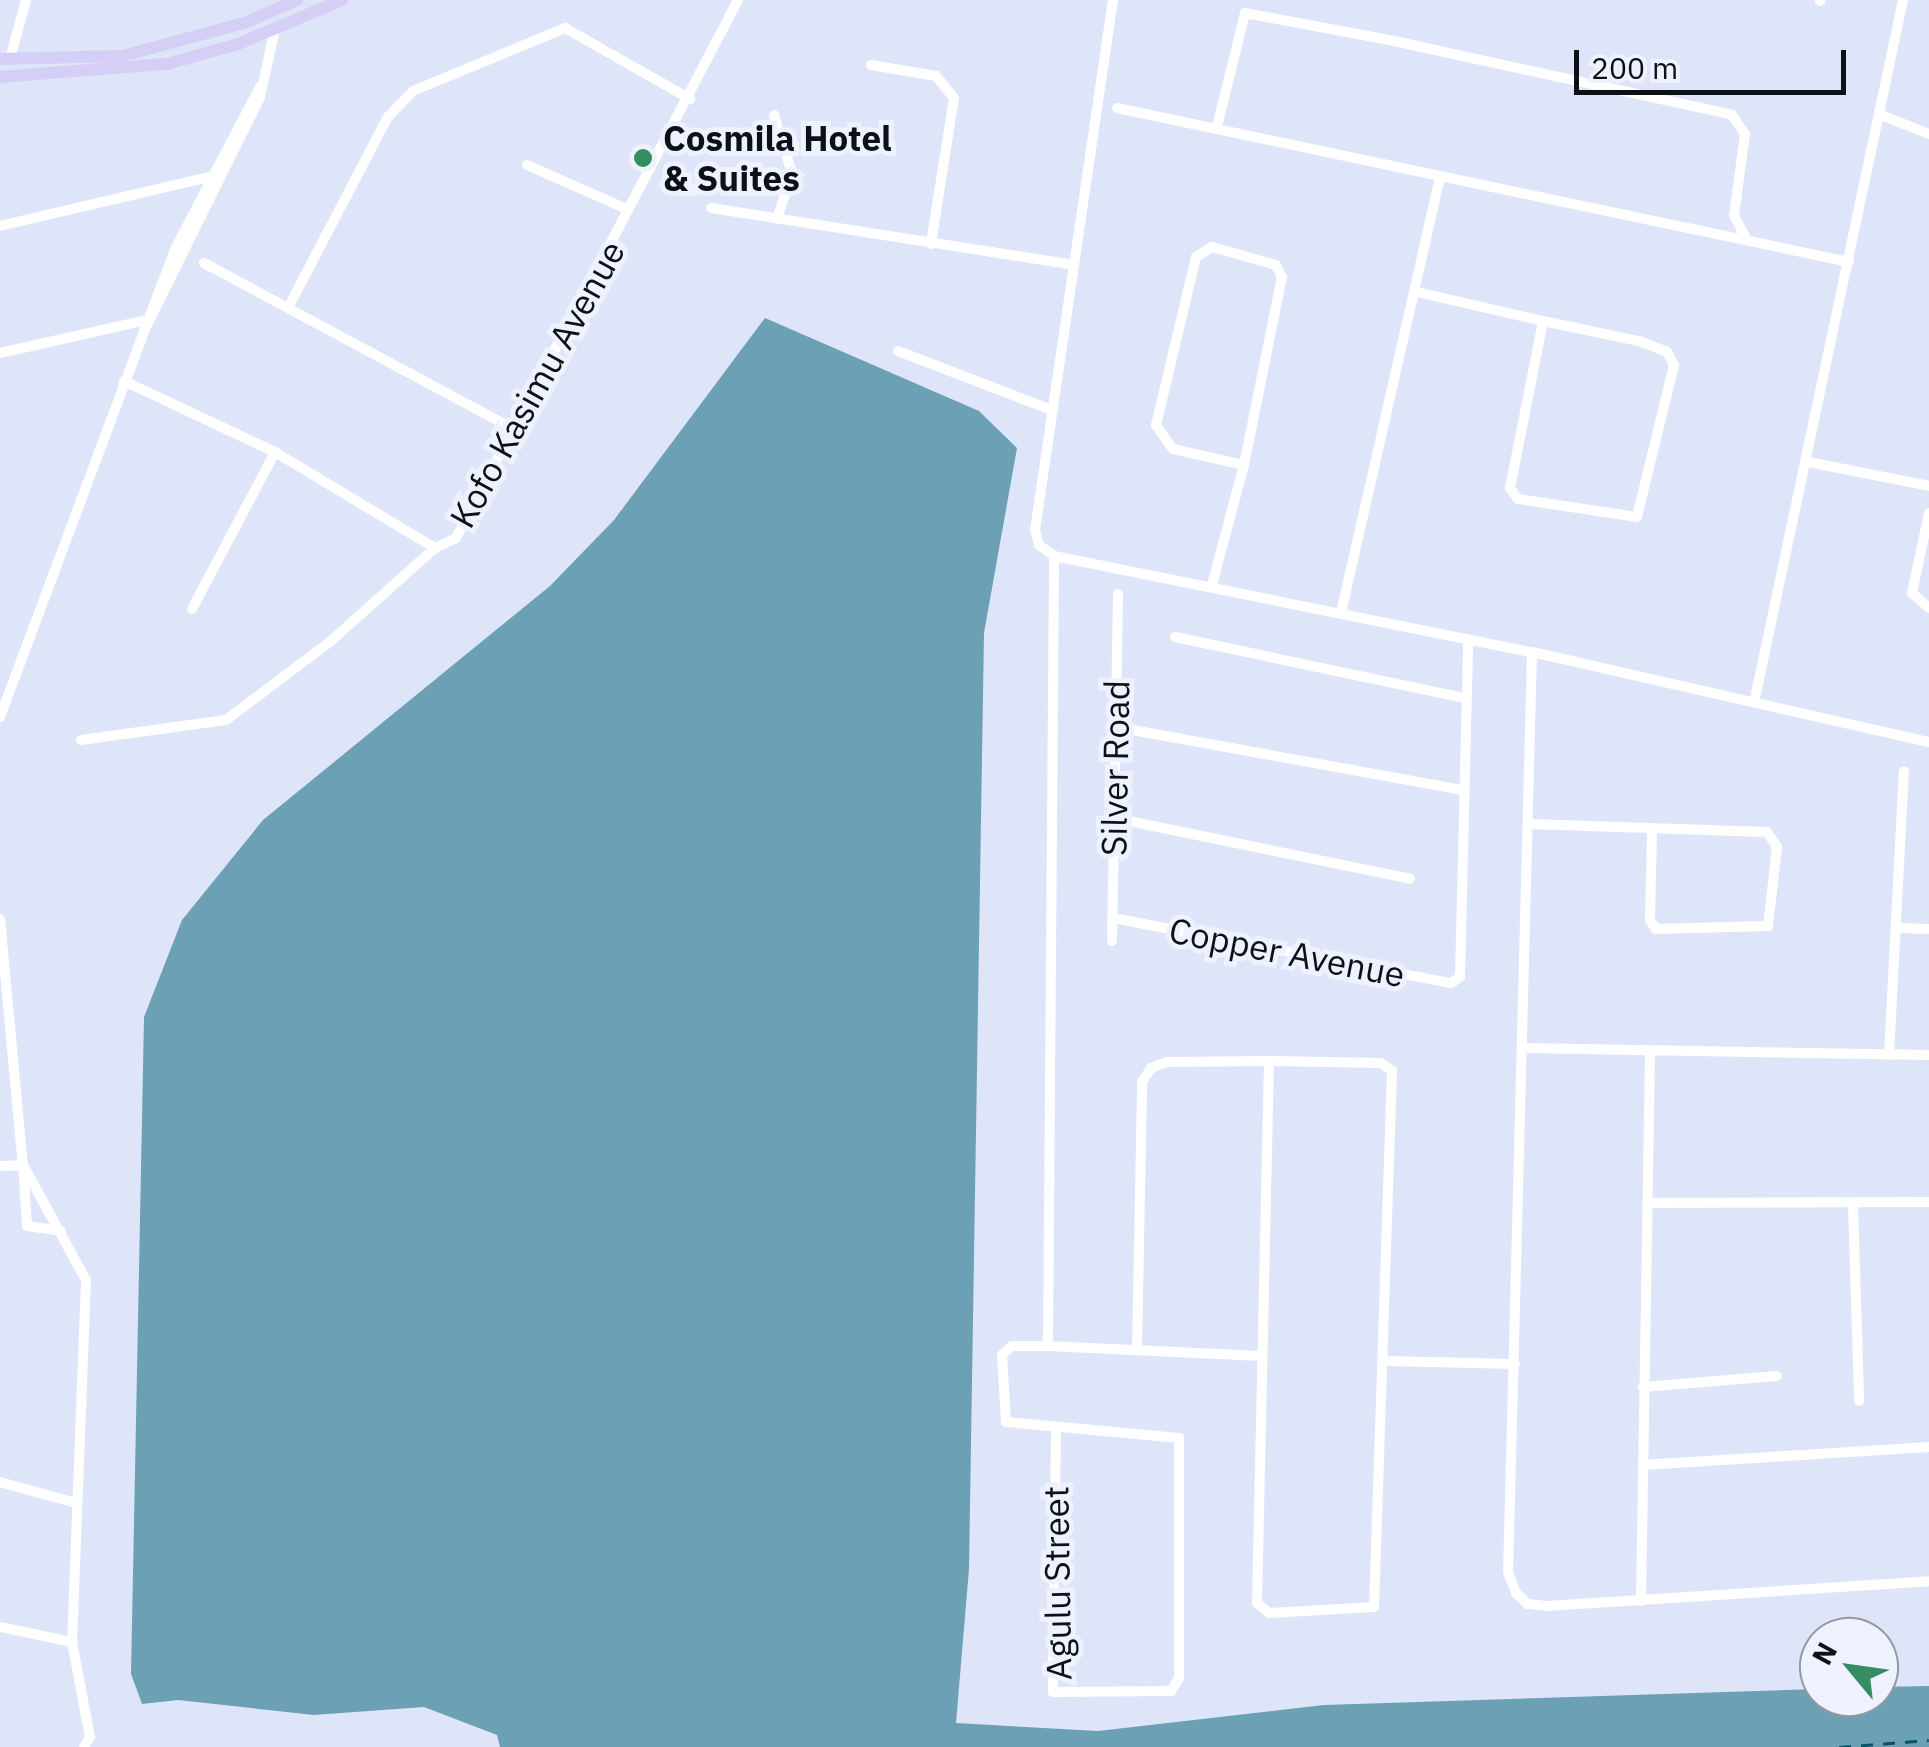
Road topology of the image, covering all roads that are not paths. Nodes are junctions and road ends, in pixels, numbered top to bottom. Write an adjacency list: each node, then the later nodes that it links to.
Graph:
1 (26, 0): 8 (street)
2 (297, 0): 9 (main road)
3 (342, 0): 7 (main road)
4 (738, 0): 13 (street, Kofo Kasimu Avenue)
5 (1112, 0): 32 (street)
6 (1903, 0): 16 (street)
7 (275, 28): 11 (main road); 20 (street)
8 (5, 59): 9 (main road)
9 (40, 60): 11 (main road)
10 (871, 65): 29 (street)
11 (43, 76): 12 (main road)
12 (0, 77)
13 (690, 98): 23 (street, Kofo Kasimu Avenue); 34 (street)
14 (1117, 108): 17 (street)
15 (774, 115): 25 (street)
16 (1881, 115): 18 (street); 31 (street)
17 (1217, 127): 21 (street); 24 (street)
18 (1929, 134)
19 (528, 165): 23 (street)
20 (217, 175): 26 (street); 36 (street)
21 (1440, 178): 27 (street); 33 (street)
22 (711, 208): 25 (street)
23 (629, 210): 41 (street, Kofo Kasimu Avenue)
24 (1734, 216): 27 (street); 28 (street)
25 (777, 219): 29 (street)
26 (0, 226)
27 (1712, 233): 28 (street)
28 (1747, 240): 31 (street)
29 (931, 244): 32 (street)
30 (204, 262): 34 (street)
31 (1850, 262): 43 (street)
32 (1074, 265): 40 (street)
33 (1416, 292): 35 (street); 53 (street)
34 (289, 306): 41 (street)
35 (1543, 321): 35 (street)
36 (146, 324): 38 (street); 39 (street)
37 (898, 351): 40 (street)
38 (0, 352)
39 (124, 382): 42 (street); 59 (street)
40 (1052, 410): 48 (street)
41 (515, 430): 47 (street, Kofo Kasimu Avenue)
42 (274, 452): 47 (street); 52 (street)
43 (1808, 462): 45 (street); 58 (street)
44 (1244, 465): 44 (street); 49 (street)
45 (1929, 486)
46 (1929, 513): 51 (street)
47 (435, 548): 61 (street, Kofo Kasimu Avenue)
48 (1054, 556): 49 (street); 87 (street)
49 (1212, 586): 53 (street)
50 (1118, 594): 60 (street, Silver Road)
51 (1929, 608)
52 (192, 609)
53 (1341, 613): 55 (street)
54 (1174, 637): 57 (street)
55 (1468, 640): 56 (street); 57 (street)
56 (1532, 652): 58 (street); 66 (street)
57 (1464, 698): 64 (street)
58 (1754, 703): 62 (street)
59 (0, 717)
60 (1116, 727): 64 (street); 65 (street, Silver Road)
61 (82, 740)
62 (1929, 742)
63 (1904, 771): 71 (street)
64 (1463, 790): 69 (street, Copper Avenue)
65 (1114, 818): 68 (street); 69 (street, Silver Road)
66 (1528, 824): 67 (street); 76 (street)
67 (1652, 832): 67 (street)
68 (1410, 879)
69 (1113, 918): 73 (street, Silver Road)
70 (0, 919): 75 (street)
71 (1897, 928): 72 (street); 78 (street)
72 (1929, 929)
73 (1112, 941)
74 (0, 1040): 75 (street)
75 (15, 1046): 81 (street)
76 (1523, 1048): 77 (street); 91 (street)
77 (1650, 1054): 78 (street); 84 (street)
78 (1889, 1055): 79 (street)
79 (1929, 1056)
80 (1269, 1062): 88 (street); 89 (street); 90 (street)
81 (23, 1165): 82 (street); 86 (street); 86 (street)
82 (0, 1166)
83 (1929, 1202): 85 (street)
84 (1648, 1203): 85 (street); 93 (street)
85 (1853, 1205): 94 (street)
86 (61, 1231): 99 (street)
87 (1048, 1346): 88 (street); 95 (street)
88 (1137, 1349): 89 (street)
89 (1262, 1356): 90 (street)
90 (1386, 1361): 91 (street)
91 (1515, 1364): 101 (street)
92 (1777, 1376): 93 (street)
93 (1644, 1387): 97 (street)
94 (1859, 1401)
95 (1056, 1428): 95 (street, Agulu Street)
96 (1929, 1447): 97 (street)
97 (1643, 1465): 101 (street)
98 (0, 1482): 99 (street)
99 (76, 1503): 103 (street)
100 (1929, 1580): 101 (street)
101 (1641, 1600)
102 (0, 1627): 103 (street)
103 (72, 1642): 104 (street)
104 (84, 1747)

